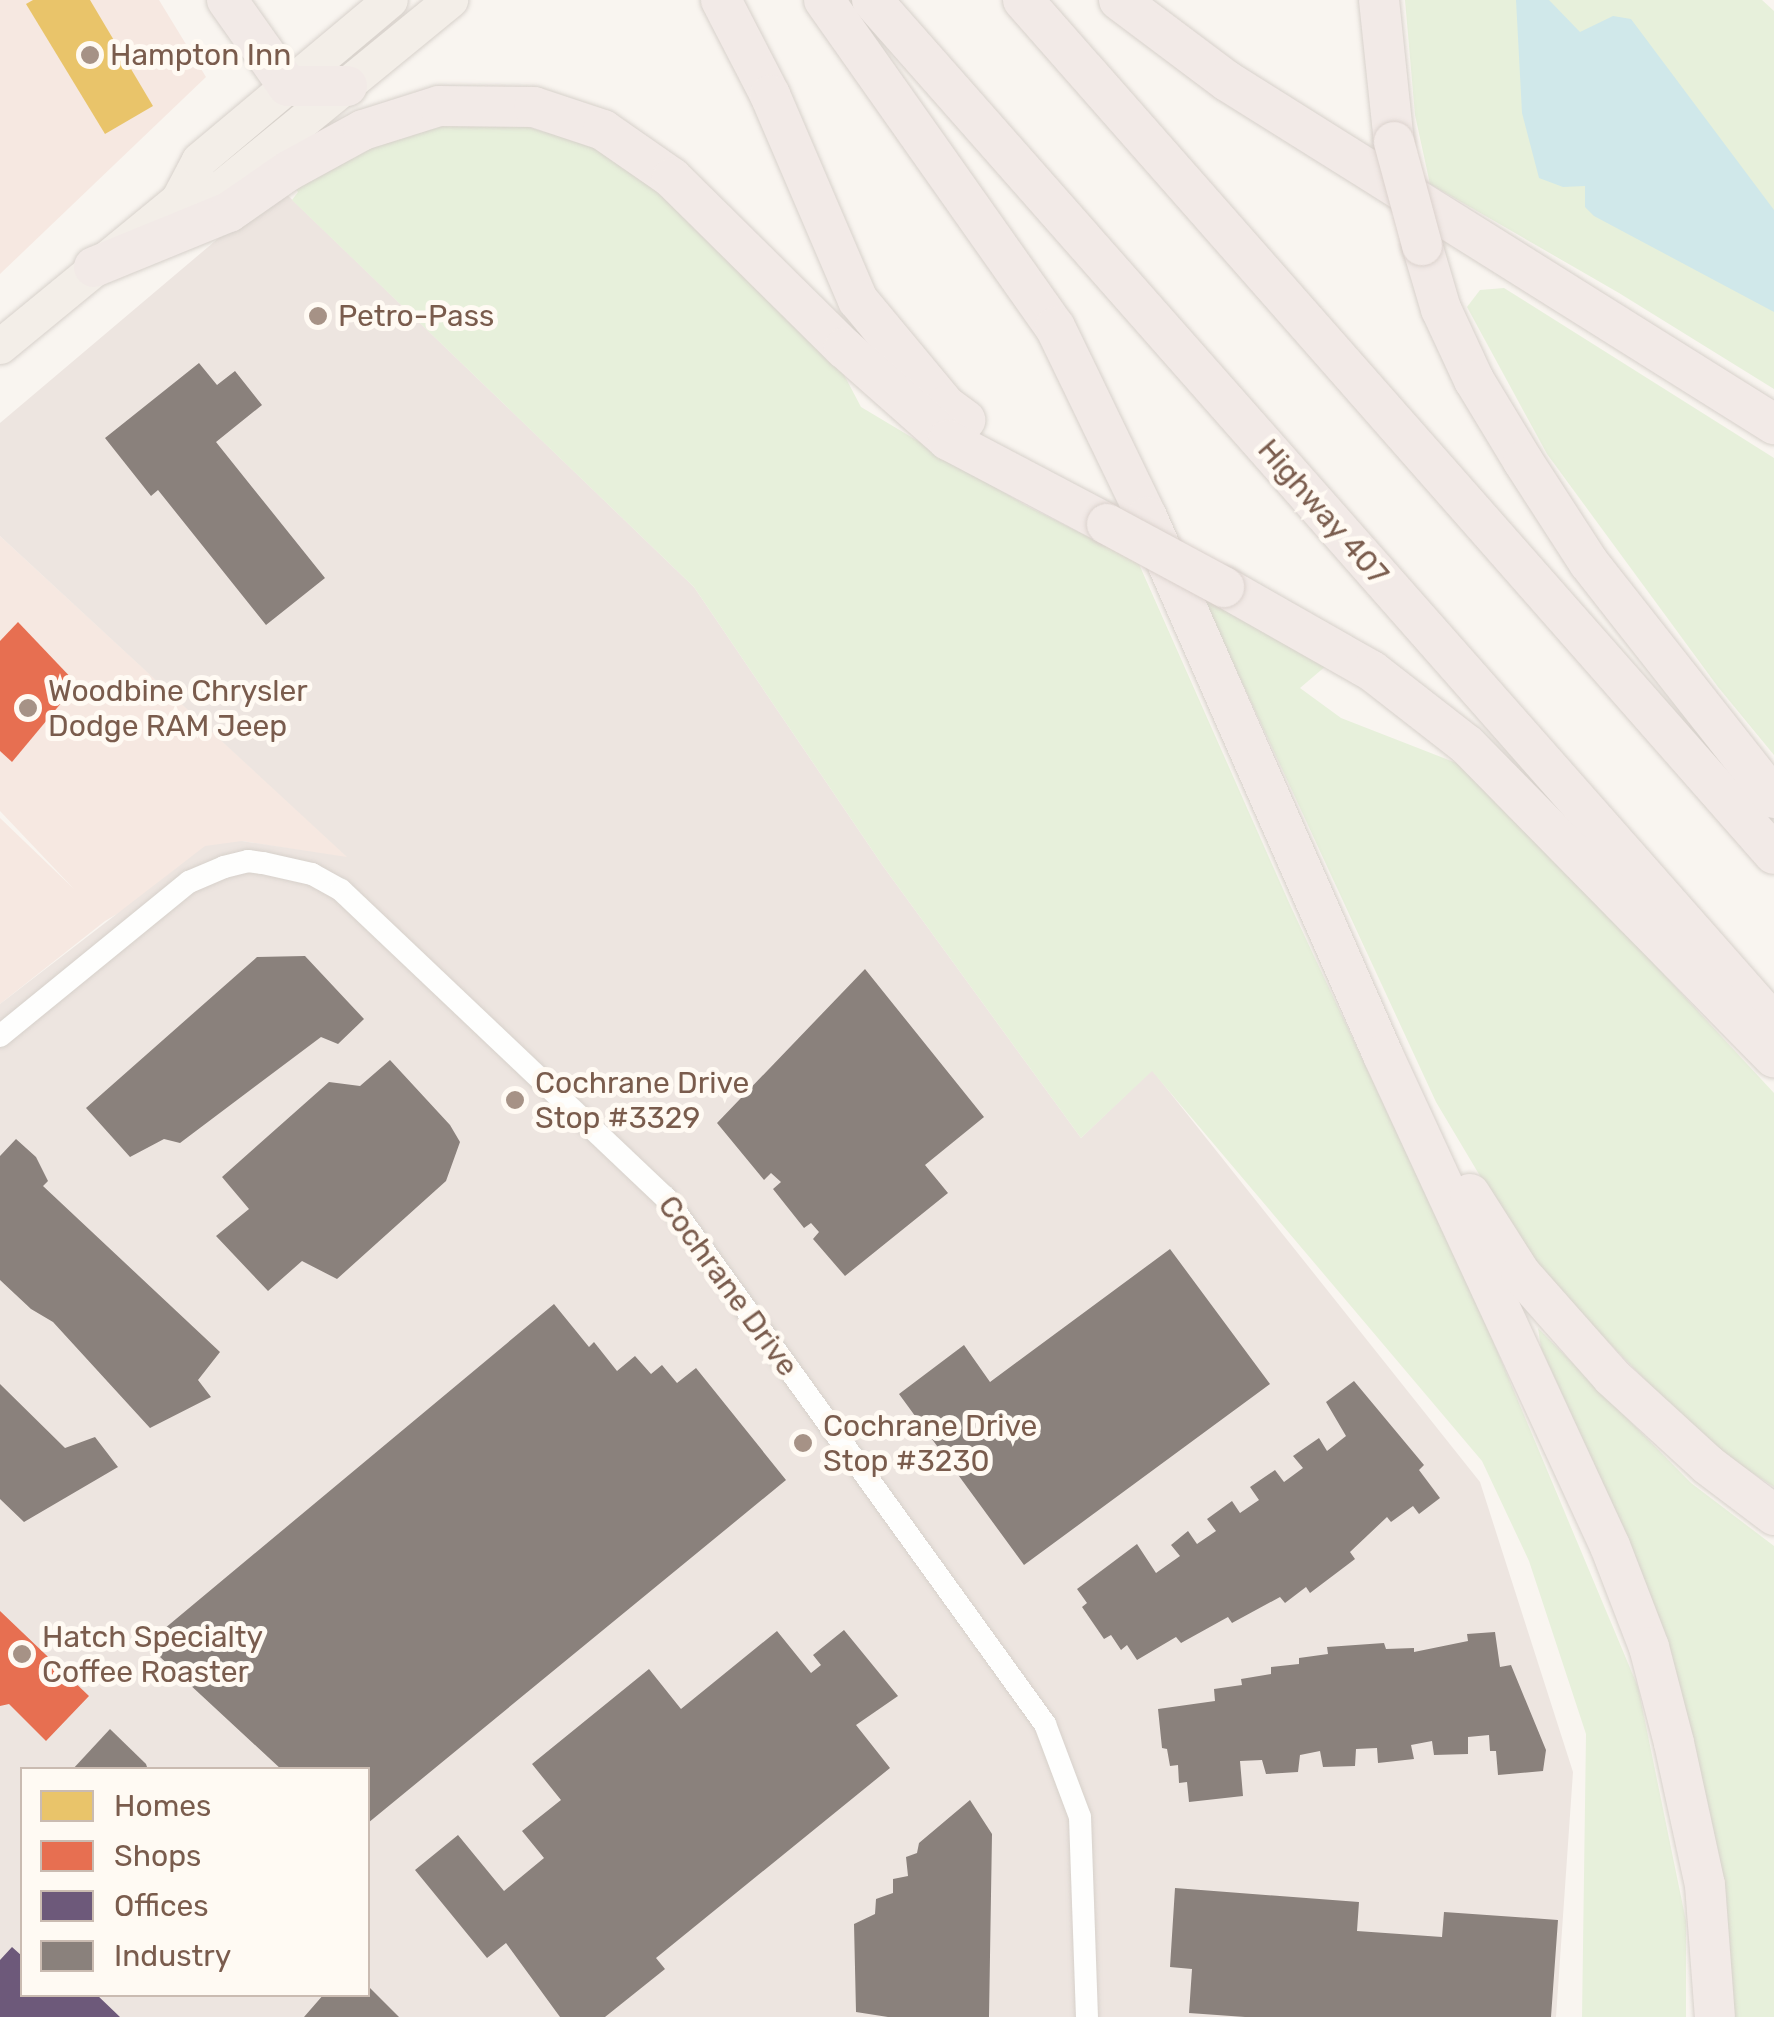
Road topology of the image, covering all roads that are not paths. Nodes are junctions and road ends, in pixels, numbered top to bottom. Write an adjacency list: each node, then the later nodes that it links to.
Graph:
1 (227, 0): 10 (highway)
2 (390, 0): 10 (main road)
3 (450, 0): 11 (main road)
4 (721, 0): 16 (highway)
5 (824, 0): 21 (highway)
6 (872, 0): 19 (highway, Highway 407)
7 (1023, 0): 18 (highway)
8 (1119, 0): 15 (highway)
9 (1379, 0): 17 (highway, bridge)
10 (288, 86): 11 (highway); 12 (main road)
11 (347, 86): 12 (main road)
12 (178, 200): 13 (main road)
13 (94, 266): 14 (main road); 16 (highway)
14 (0, 346)
15 (1774, 424)
16 (1107, 524): 22 (highway, bridge)
17 (1774, 798)
18 (1774, 854)
19 (1774, 1024)
20 (0, 1036): 24 (street, Cochrane Drive)
21 (1383, 1055): 23 (highway); 25 (highway)
22 (1774, 1058)
23 (1774, 1515)
24 (1086, 2017)
25 (1715, 2017)

